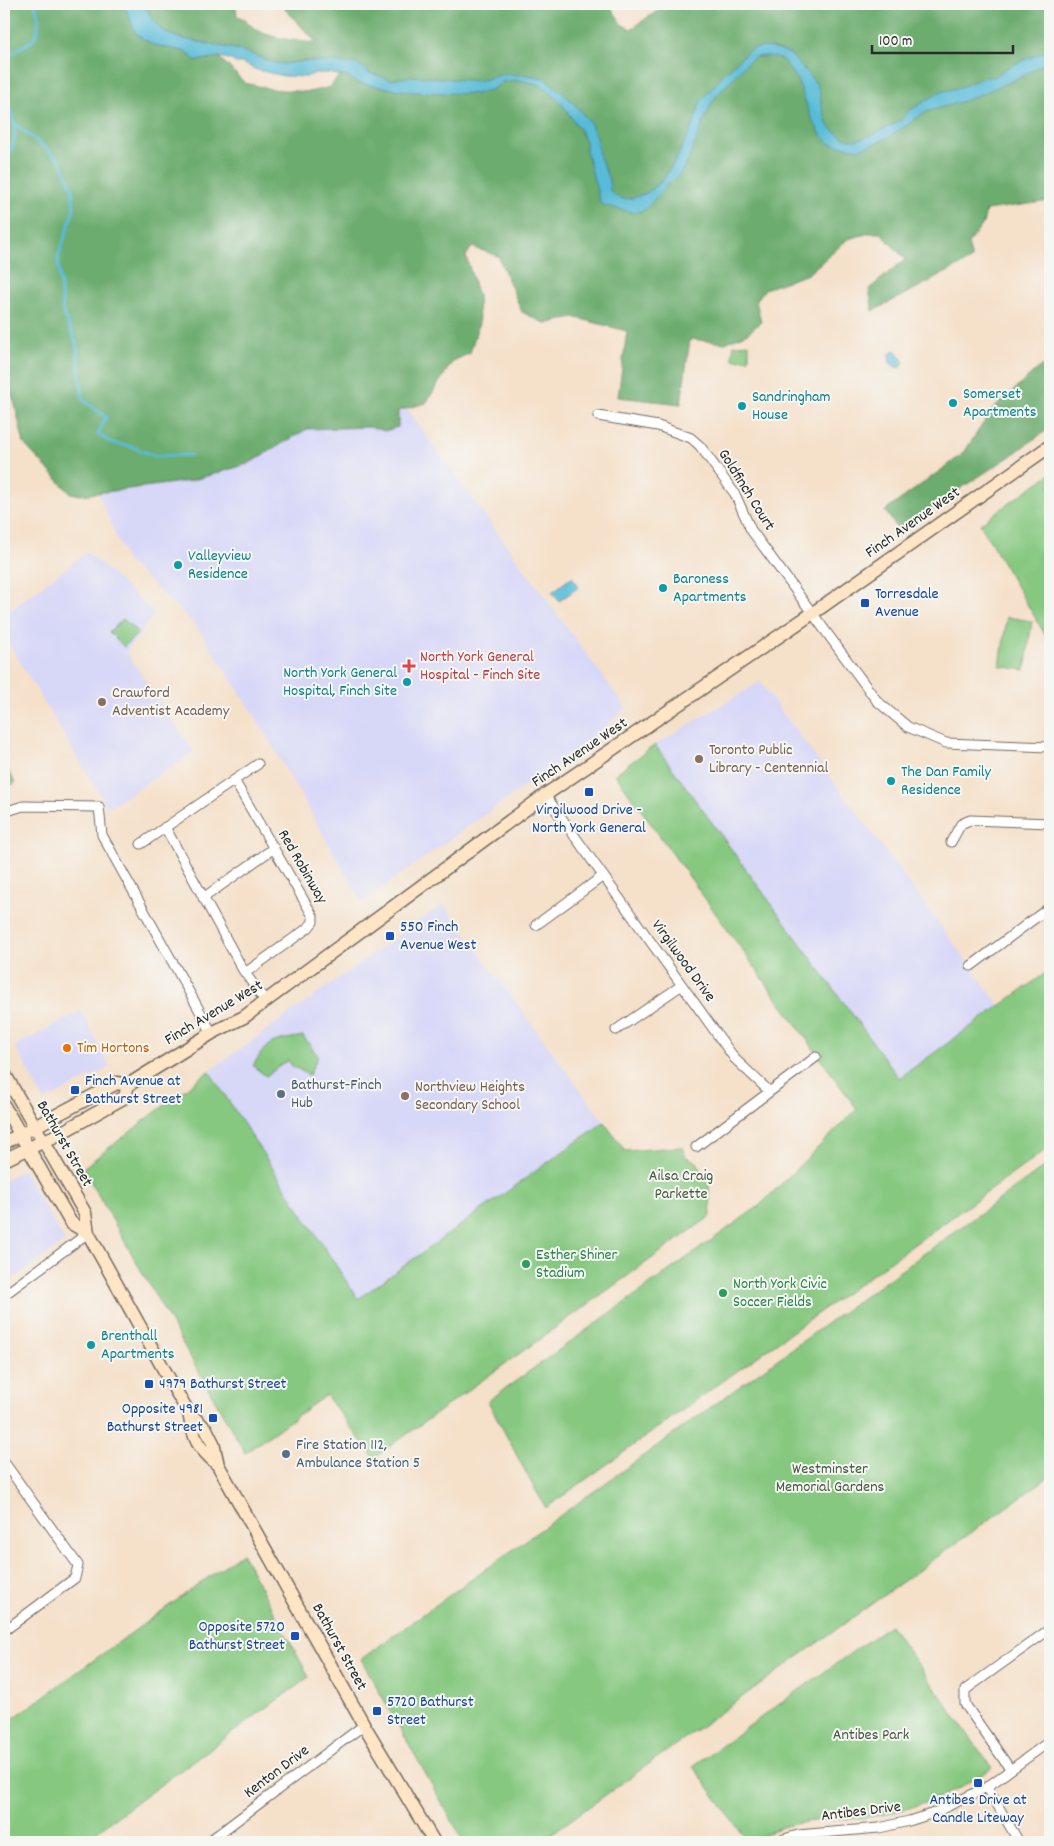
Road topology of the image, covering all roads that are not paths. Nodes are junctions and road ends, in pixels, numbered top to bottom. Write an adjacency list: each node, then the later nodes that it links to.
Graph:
1 (598, 416): 3 (street, Goldfinch Court)
2 (1050, 446): 3 (main road, Finch Avenue West)
3 (813, 613): 4 (street); 7 (main road, Finch Avenue West)
4 (1050, 747)
5 (258, 764): 6 (street)
6 (234, 780): 10 (street); 13 (street, Red Robinway)
7 (545, 795): 14 (street, Virgilwood Drive); 21 (main road, Finch Avenue West)
8 (4, 812): 23 (street)
9 (1050, 822): 11 (street)
10 (166, 827): 12 (street); 15 (street)
11 (951, 842)
12 (141, 844)
13 (274, 848): 15 (street); 19 (street, Red Robinway)
14 (603, 876): 17 (street); 20 (street, Virgilwood Drive)
15 (203, 898): 19 (street)
16 (1050, 907): 18 (street)
17 (536, 925)
18 (970, 966)
19 (245, 972): 21 (street)
20 (682, 985): 22 (street); 27 (street, Virgilwood Drive)
21 (266, 1002): 23 (main road, Finch Avenue West)
22 (616, 1030)
23 (212, 1033): 26 (main road, Finch Avenue West)
24 (816, 1057): 27 (street)
25 (4, 1074): 29 (main road, Bathurst Street)
26 (128, 1085): 29 (main road, Finch Avenue West); 31 (main road, Finch Avenue West)
27 (769, 1091): 33 (street)
28 (4, 1106): 30 (main road, Bathurst Street)
29 (35, 1126): 30 (main road, Finch Avenue West); 31 (main road, Bathurst Street)
30 (20, 1135): 32 (main road, Finch Avenue West); 34 (main road, Bathurst Street)
31 (43, 1141): 34 (main road, Finch Avenue West); 36 (main road, Bathurst Street)
32 (4, 1143)
33 (696, 1147)
34 (27, 1148): 35 (main road, Finch Avenue West); 36 (main road, Bathurst Street)
35 (4, 1160)
36 (88, 1233): 37 (street); 41 (main road, Bathurst Street)
37 (4, 1295)
38 (4, 1462): 40 (street)
39 (1050, 1629): 43 (street)
40 (4, 1631)
41 (364, 1725): 45 (street, Kenton Drive); 46 (main road, Bathurst Street)
42 (1049, 1744): 43 (street, Antibes Drive)
43 (1010, 1769): 44 (street, Antibes Drive)
44 (987, 1787): 47 (street, Antibes Drive); 48 (street)
45 (208, 1842)
46 (434, 1842)
47 (774, 1842)
48 (1019, 1842)

